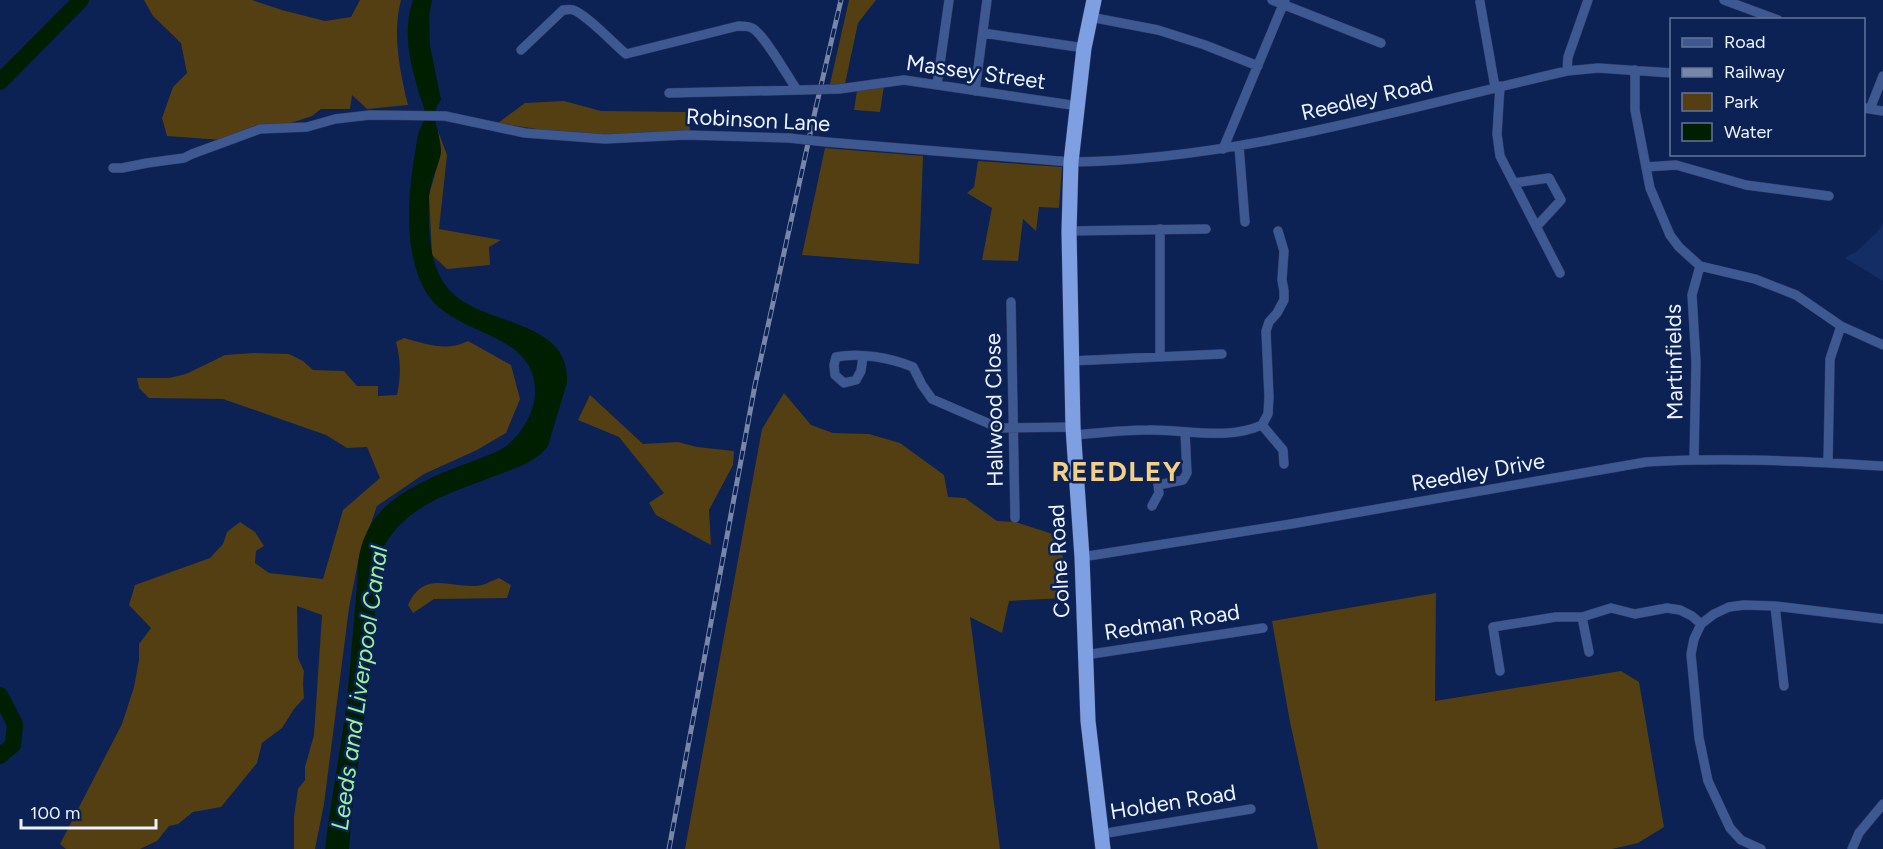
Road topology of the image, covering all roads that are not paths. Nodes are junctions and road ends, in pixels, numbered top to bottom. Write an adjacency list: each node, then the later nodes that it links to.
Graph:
1 (949, 0): 20 (street)
2 (987, 0): 11 (street)
3 (1094, 0): 9 (highway, Colne Road)
4 (1272, 0): 7 (street)
5 (1588, 0): 17 (street)
6 (1725, 0): 10 (street)
7 (1284, 2): 12 (street); 15 (street)
8 (1480, 2): 21 (street)
9 (1090, 17): 13 (highway, Colne Road); 15 (street)
10 (1773, 18)
11 (983, 33): 13 (street); 23 (street)
12 (1381, 43)
13 (1084, 48): 25 (highway, Colne Road)
14 (521, 50): 22 (street)
15 (1258, 66): 29 (street)
16 (1635, 70): 17 (street, Reedley Road); 18 (street, Reedley Road); 31 (street)
17 (1567, 71): 21 (street, Reedley Road)
18 (1670, 73)
19 (1883, 76): 26 (street)
20 (937, 85): 22 (street, Massey Street, bridge); 23 (street, Massey Street)
21 (1498, 87): 28 (street, Reedley Road); 33 (street)
22 (799, 90): 24 (street, Massey Street)
23 (975, 92): 25 (street, Massey Street)
24 (669, 93)
25 (1078, 106): 30 (highway, Colne Road)
26 (1867, 108): 27 (street)
27 (1883, 111)
28 (1239, 146): 29 (street, Reedley Road); 35 (street)
29 (1222, 149): 30 (street, Reedley Road)
30 (1071, 162): 32 (street, Robinson Lane, bridge); 39 (highway, Colne Road)
31 (1646, 167): 34 (street); 41 (street)
32 (113, 168)
33 (1514, 183): 36 (street); 36 (street)
34 (1829, 196)
35 (1245, 222)
36 (1537, 226): 42 (street)
37 (1160, 229): 38 (street); 39 (street); 48 (street)
38 (1206, 229)
39 (1069, 231): 49 (highway, Colne Road)
40 (1278, 231): 50 (street)
41 (1700, 266): 44 (street); 54 (street, Martinfields)
42 (1560, 273)
43 (1011, 302): 51 (street, Hallwood Close)
44 (1841, 326): 45 (street); 55 (street)
45 (1883, 345)
46 (1222, 354): 48 (street)
47 (863, 356): 51 (street)
48 (1160, 356): 49 (street)
49 (1071, 361): 52 (highway, Colne Road)
50 (1262, 425): 53 (street); 56 (street)
51 (1013, 429): 52 (street); 59 (street, Hallwood Close)
52 (1074, 431): 53 (street); 60 (highway, Colne Road)
53 (1185, 432): 58 (street)
54 (1695, 459): 55 (street, Reedley Drive); 60 (street, Reedley Drive)
55 (1828, 462): 57 (street, Reedley Drive)
56 (1284, 464)
57 (1883, 466)
58 (1152, 506)
59 (1016, 518)
60 (1082, 556): 67 (highway, Colne Road)
61 (1775, 606): 63 (street); 64 (street); 69 (street)
62 (1582, 617): 64 (street); 66 (street); 68 (street)
63 (1883, 619)
64 (1701, 624): 73 (street)
65 (1263, 628): 67 (street, Redman Road)
66 (1589, 652)
67 (1085, 655): 72 (highway, Colne Road)
68 (1500, 671)
69 (1784, 686)
70 (1883, 804): 74 (street)
71 (1251, 809): 72 (street, Holden Road)
72 (1102, 841)
73 (1761, 849)
74 (1852, 849)

